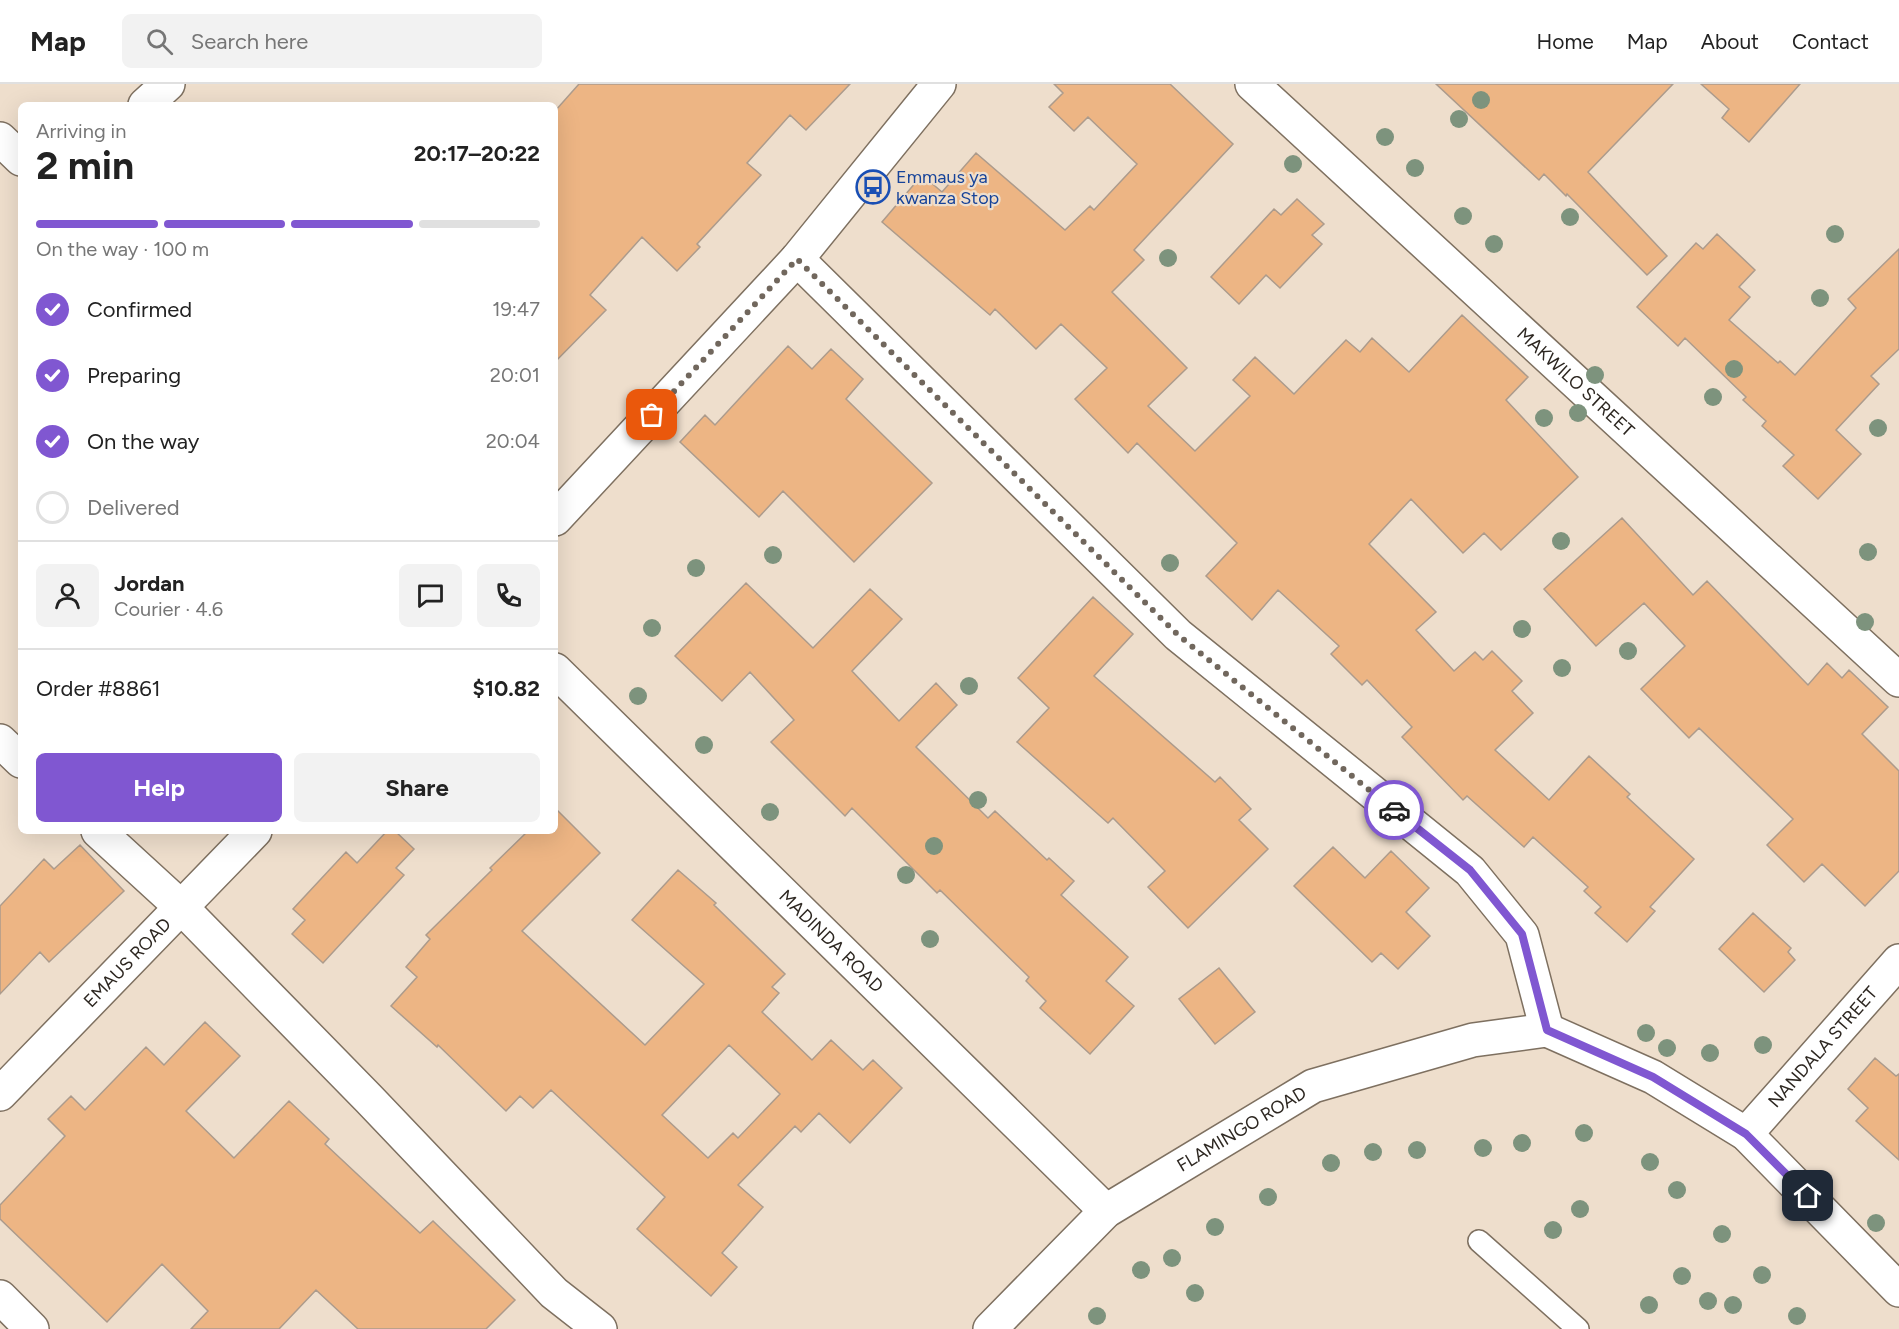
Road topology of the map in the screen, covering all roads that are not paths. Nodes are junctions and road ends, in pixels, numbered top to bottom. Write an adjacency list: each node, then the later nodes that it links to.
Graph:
1 (168, 84): 4 (street)
2 (939, 84): 7 (street)
3 (1252, 84): 10 (street, MAKWILO STREET)
4 (149, 102)
5 (0, 139): 6 (street)
6 (18, 156)
7 (797, 259): 8 (street); 17 (street)
8 (558, 516)
9 (558, 673): 20 (street, MADINDA ROAD)
10 (1899, 680)
11 (0, 741): 12 (street)
12 (18, 758)
13 (101, 834): 15 (street)
14 (252, 834): 15 (street, EMAUS ROAD)
15 (181, 907): 18 (street, EMAUS ROAD); 25 (street)
16 (1899, 962): 19 (street, NANDALA STREET)
17 (1547, 1030): 19 (street); 20 (street, FLAMINGO ROAD)
18 (0, 1094)
19 (1746, 1134): 22 (street)
20 (1106, 1211): 26 (street, FLAMINGO ROAD)
21 (1479, 1241): 27 (lane)
22 (1899, 1290)
23 (0, 1298): 24 (street)
24 (32, 1329)
25 (600, 1329)
26 (990, 1329)
27 (1578, 1329)

